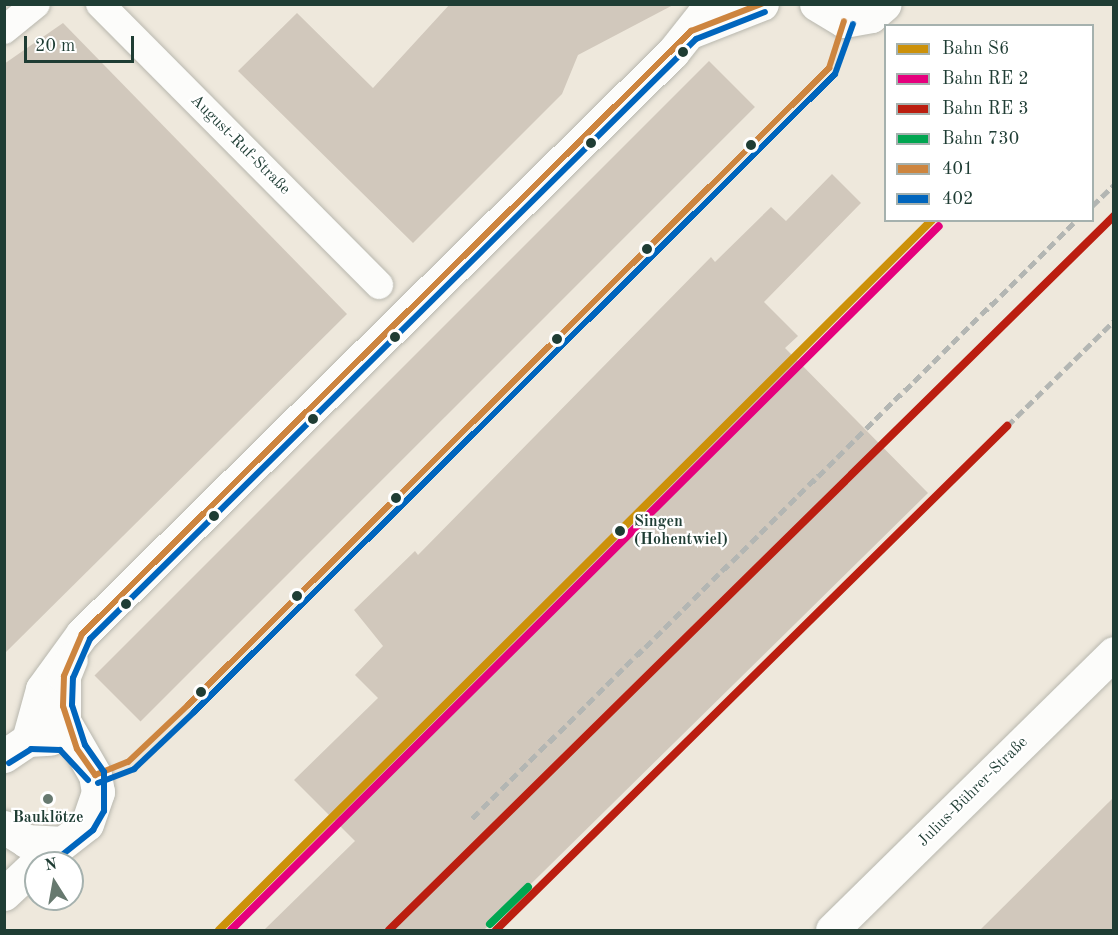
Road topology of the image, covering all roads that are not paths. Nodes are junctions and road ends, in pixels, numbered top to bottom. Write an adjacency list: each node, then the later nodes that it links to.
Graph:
1 (36, 4): 7 (street)
2 (100, 4): 9 (street, August-Ruf-Straße)
3 (711, 4): 8 (street)
4 (762, 4): 8 (street)
5 (816, 4): 6 (street)
6 (885, 4)
7 (4, 30)
8 (691, 31): 10 (street)
9 (379, 285)
10 (82, 634): 12 (street); 13 (street)
11 (1113, 653): 19 (street, Julius-Bührer-Straße)
12 (12, 748): 13 (street)
13 (77, 749): 16 (street)
14 (4, 827): 15 (street)
15 (37, 851)
16 (52, 851)
17 (24, 876): 18 (street)
18 (4, 894)
19 (832, 930)

